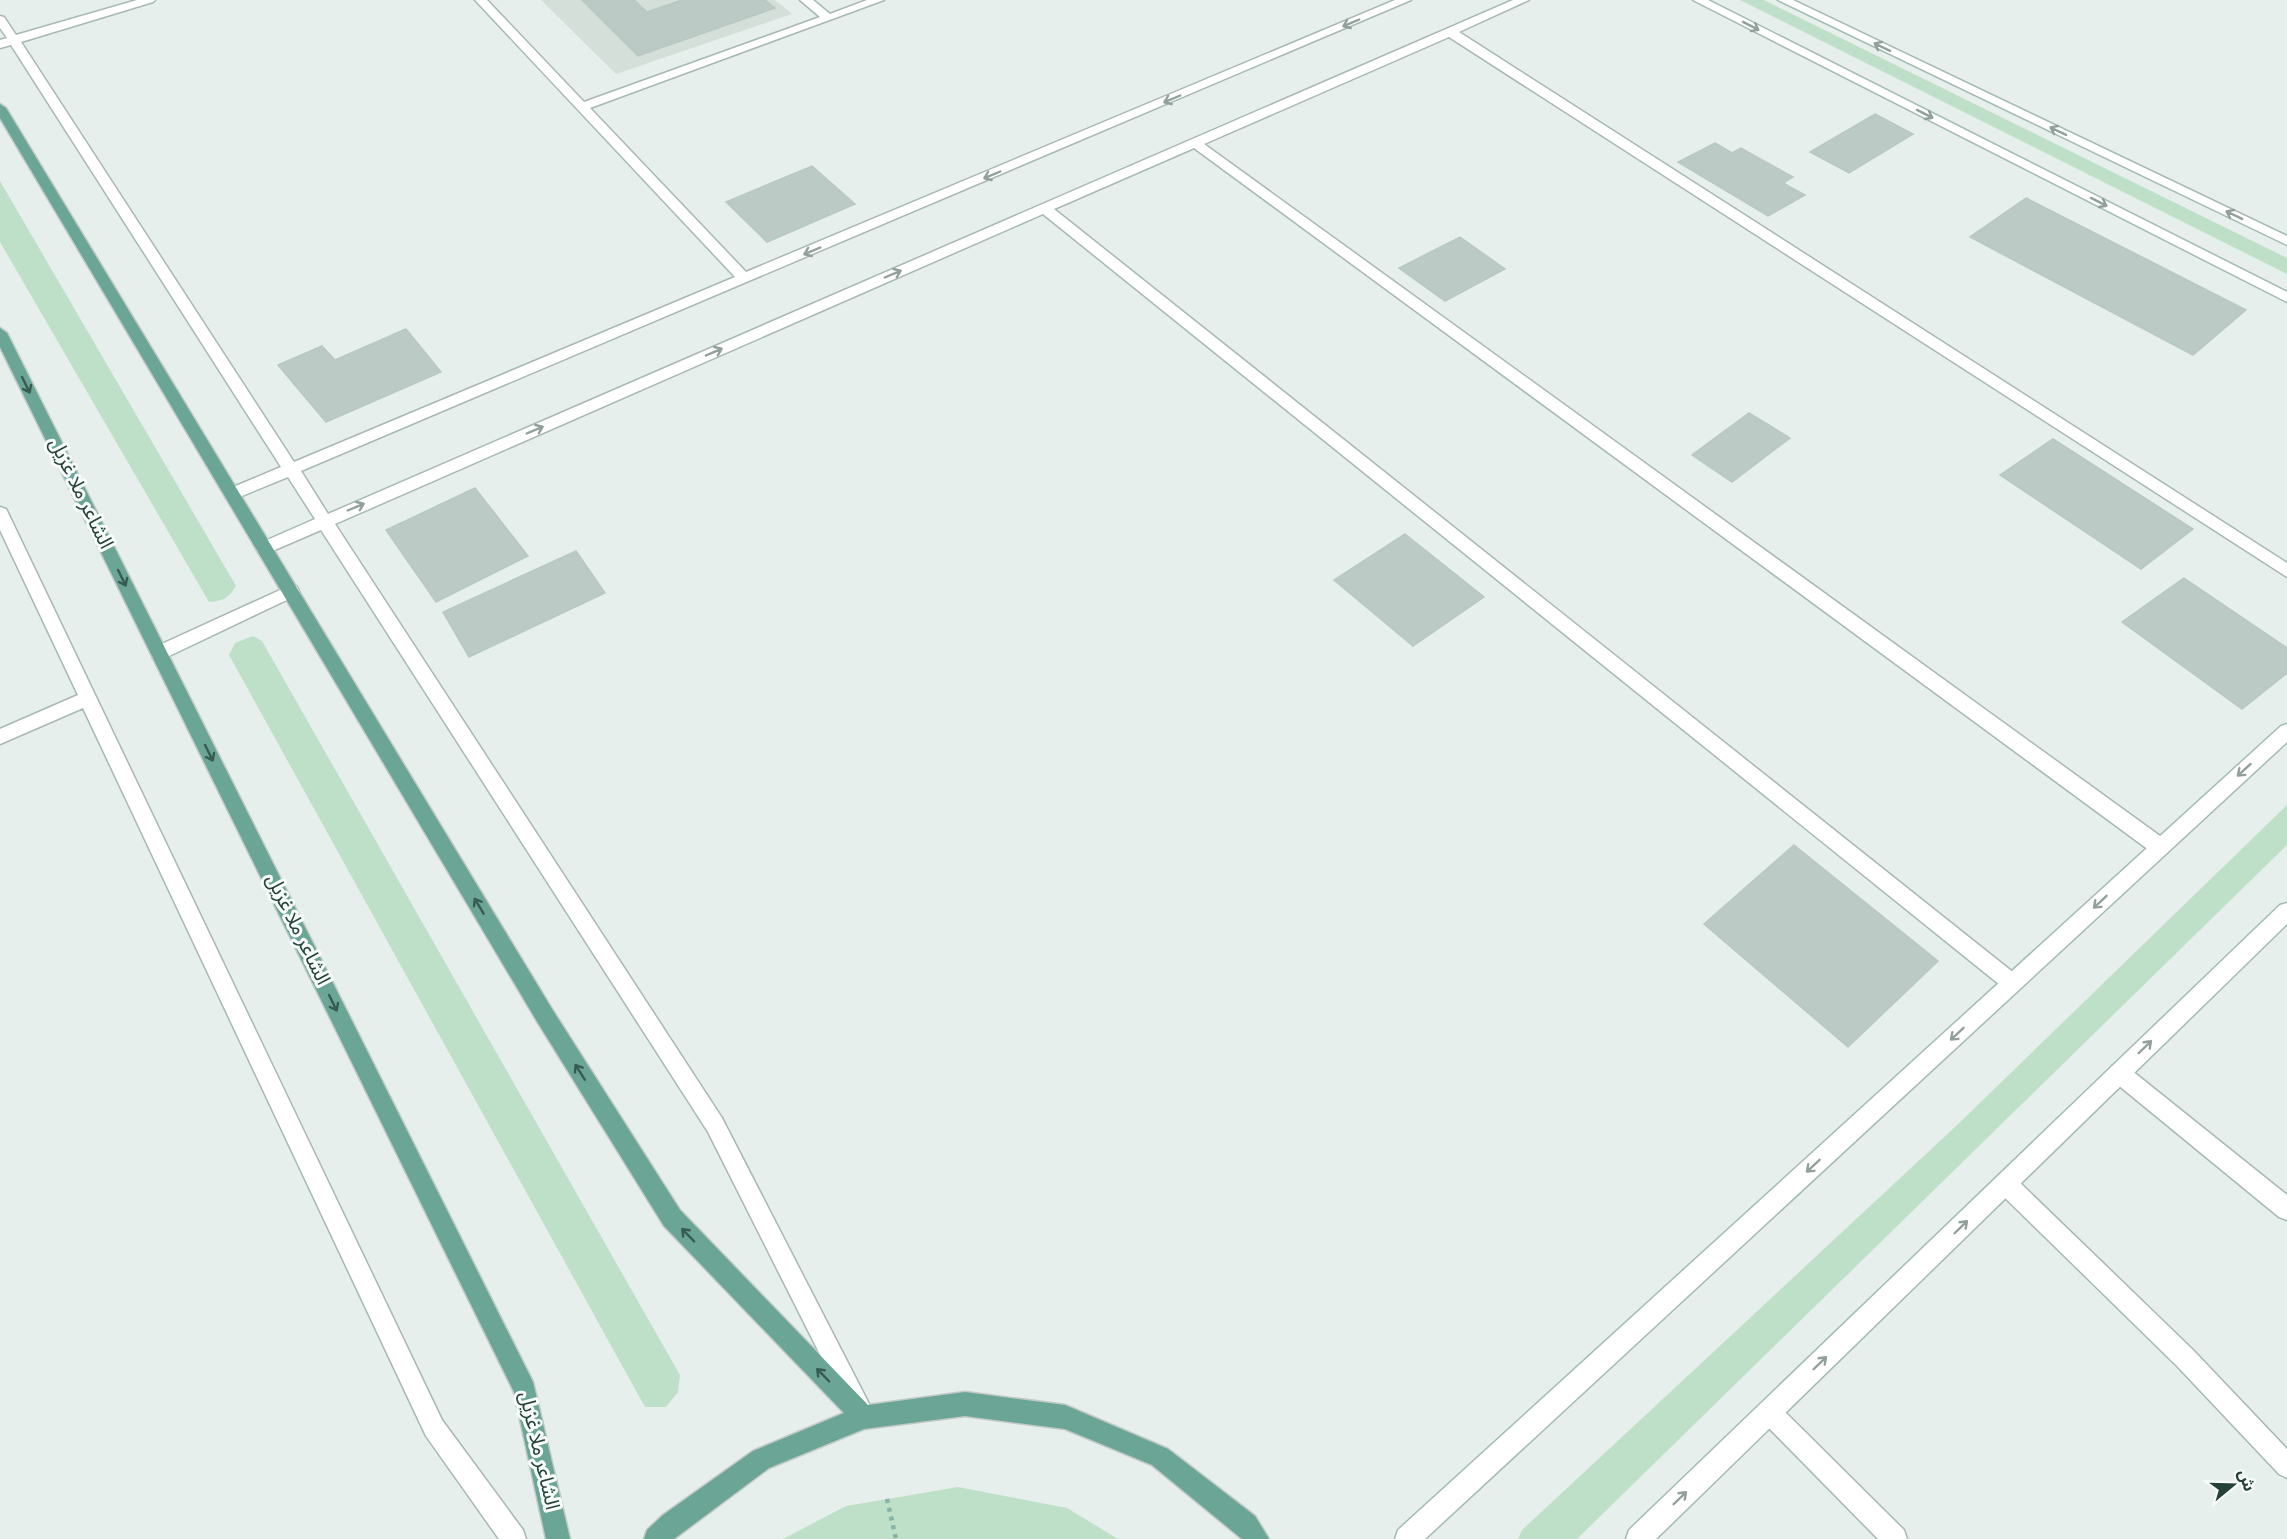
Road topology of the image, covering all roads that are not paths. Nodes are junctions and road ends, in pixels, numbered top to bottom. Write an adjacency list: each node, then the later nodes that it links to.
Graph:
1 (149, 0): 12 (street)
2 (481, 0): 13 (street)
3 (806, 0): 9 (street)
4 (878, 0): 9 (street)
5 (1405, 0): 18 (street, one-way to 18)
6 (1523, 0): 11 (street)
7 (1699, 0): 19 (street, one-way to 19)
8 (1784, 0): 17 (street, one-way to 8)
9 (828, 18): 13 (street)
10 (0, 19): 12 (street)
11 (1450, 32): 15 (street); 26 (street)
12 (7, 42): 21 (street)
13 (582, 107): 18 (street)
14 (0, 108): 22 (main road)
15 (1195, 142): 16 (street); 32 (street)
16 (1044, 208): 24 (street, one-way to 16); 34 (street)
17 (2287, 241)
18 (745, 279): 21 (street)
19 (2287, 298)
20 (0, 333): 28 (main road, الشاعر ملا غزيل, one-way to 28)
21 (292, 469): 22 (street); 24 (street)
22 (232, 494): 25 (main road)
23 (0, 513): 29 (street)
24 (326, 521): 25 (street); 39 (street)
25 (264, 548): 27 (main road)
26 (2287, 571)
27 (291, 591): 28 (street); 39 (main road, one-way to 27)
28 (159, 652): 42 (main road, الشاعر ملا غزيل, one-way to 42)
29 (88, 698): 31 (street); 41 (street)
30 (2287, 731): 32 (street, one-way to 32)
31 (0, 737)
32 (2160, 847): 34 (street, one-way to 34)
33 (2284, 920): 35 (street, one-way to 33)
34 (2013, 983): 45 (street, one-way to 45)
35 (2119, 1073): 36 (street); 37 (street)
36 (2006, 1184): 38 (street, one-way to 36); 40 (street)
37 (2287, 1209)
38 (1769, 1412): 46 (street, one-way to 38); 47 (street)
39 (864, 1417): 43 (main road); 44 (main road)
40 (2287, 1466)
41 (514, 1539)
42 (558, 1539)
43 (656, 1539)
44 (1257, 1539)
45 (1407, 1539)
46 (1638, 1539)
47 (1895, 1539)

